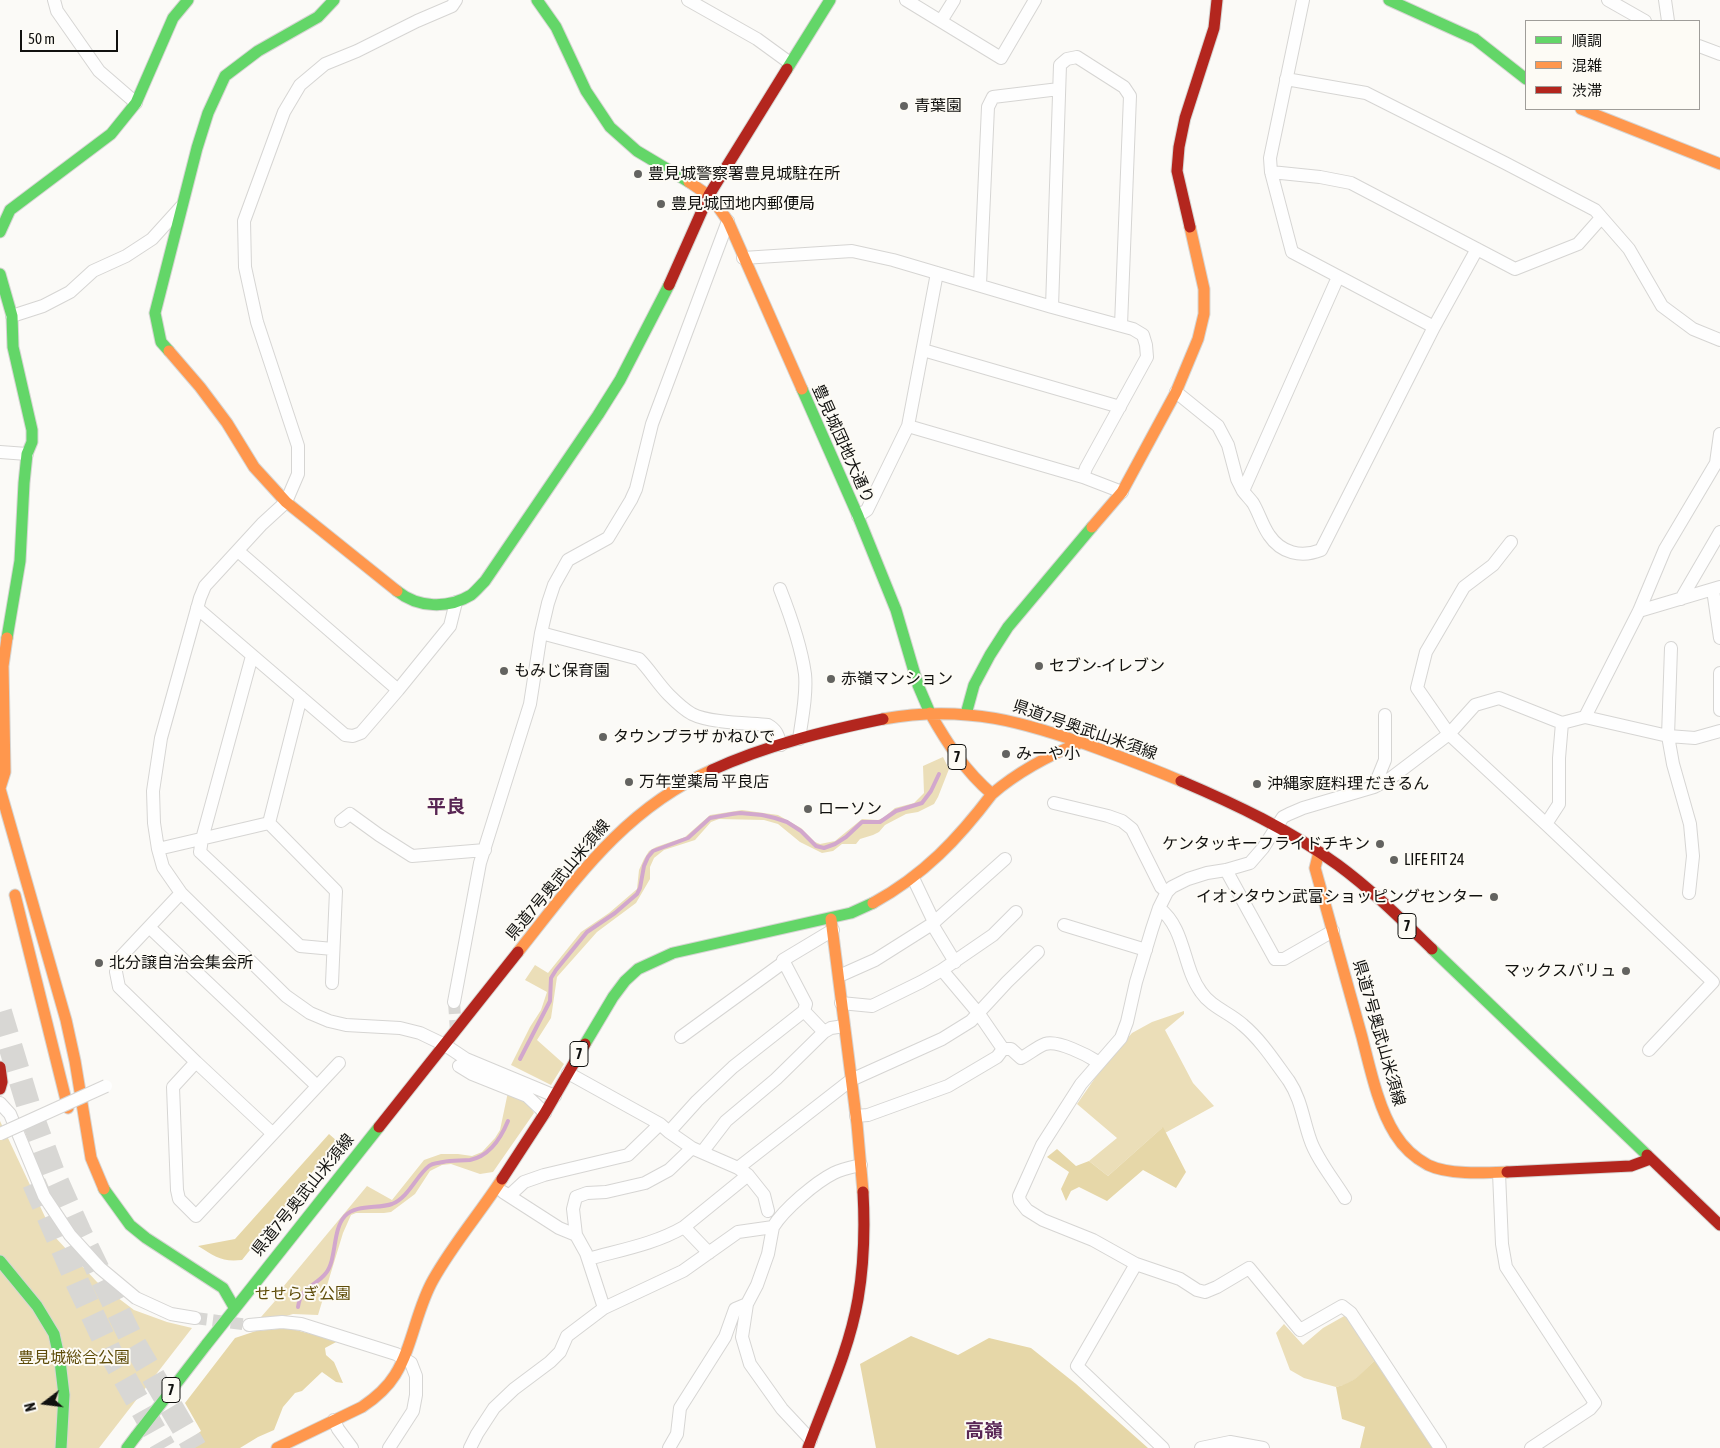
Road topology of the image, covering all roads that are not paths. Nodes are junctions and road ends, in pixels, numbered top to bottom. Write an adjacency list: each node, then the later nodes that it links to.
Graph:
1 (54, 0): 25 (street)
2 (188, 0): 25 (main road)
3 (334, 0): 30 (main road)
4 (456, 0): 56 (street)
5 (537, 0): 29 (main road)
6 (688, 0): 21 (street)
7 (830, 0): 21 (main road)
8 (906, 0): 18 (street)
9 (954, 0): 18 (street)
10 (1036, 0): 18 (street)
11 (1217, 0): 46 (main road)
12 (1303, 0): 23 (street)
13 (1389, 0): 22 (main road)
14 (1608, 0): 16 (street)
15 (1665, 0): 17 (street)
16 (1642, 20)
17 (1668, 20)
18 (941, 21)
19 (1700, 46): 20 (street)
20 (1720, 54)
21 (790, 63): 29 (main road)
22 (1525, 78)
23 (1286, 79): 28 (street); 31 (street)
24 (1059, 89): 39 (street); 40 (street); 42 (street)
25 (136, 102): 33 (main road)
26 (1583, 110): 27 (main road)
27 (1720, 164)
28 (1271, 172): 34 (street); 38 (street)
29 (709, 195): 32 (main road, 豊見城団地大通り); 64 (main road)
30 (184, 203): 41 (street); 56 (main road)
31 (1601, 218): 34 (street); 44 (street)
32 (728, 221): 35 (main road, 豊見城団地大通り); 67 (street)
33 (0, 232)
34 (1477, 249): 43 (street)
35 (743, 258): 36 (street); 57 (main road, 豊見城団地大通り)
36 (938, 273): 39 (street); 45 (street)
37 (0, 274): 41 (main road)
38 (1338, 277): 43 (street); 54 (street)
39 (980, 285): 40 (street)
40 (1052, 307): 42 (street)
41 (12, 316): 51 (main road)
42 (1121, 325): 47 (street)
43 (1434, 327): 54 (street)
44 (1720, 340)
45 (923, 350): 47 (street); 48 (street)
46 (1176, 392): 54 (street); 55 (main road)
47 (1120, 407): 53 (street)
48 (908, 426): 53 (street); 57 (street)
49 (1720, 434): 52 (street)
50 (0, 452): 51 (street)
51 (27, 454): 87 (main road)
52 (1718, 464): 66 (street)
53 (1083, 478): 55 (street)
54 (1243, 491)
55 (1122, 492): 76 (main road)
56 (286, 502): 60 (street); 64 (main road)
57 (858, 516): 75 (main road, 豊見城団地大通り)
58 (1720, 532): 63 (street)
59 (1511, 542): 80 (street)
60 (238, 550): 65 (street); 72 (street)
61 (780, 589): 83 (street)
62 (1717, 589): 63 (street); 68 (street)
63 (1681, 599): 66 (street)
64 (456, 602): 72 (street)
65 (197, 608): 70 (street); 95 (street)
66 (1640, 611): 78 (street)
67 (541, 633): 85 (street); 96 (street)
68 (1720, 638)
69 (1671, 648): 81 (street)
70 (252, 656): 73 (street); 94 (street)
71 (1720, 673): 74 (street)
72 (398, 690): 73 (street)
73 (301, 697): 91 (street)
74 (1720, 710)
75 (930, 713): 76 (main road, 県道7号奥武山米須線 / 7); 83 (main road, 県道7号奥武山米須線 / 7); 88 (main road, 7)
76 (966, 714): 84 (main road, 県道7号奥武山米須線 / 7)
77 (1384, 715): 86 (street)
78 (1585, 717): 79 (street); 81 (street)
79 (1562, 723): 80 (street); 92 (street)
80 (1449, 734): 86 (street); 92 (street)
81 (1668, 736): 82 (street); 104 (street)
82 (1719, 736)
83 (799, 739): 85 (main road, 県道7号奥武山米須線 / 7)
84 (1082, 742): 88 (main road); 93 (main road, 県道7号奥武山米須線 / 7)
85 (781, 744): 127 (main road, 県道7号奥武山米須線 / 7)
86 (1374, 787): 93 (street)
87 (0, 788): 171 (main road)
88 (992, 794): 100 (main road, 7)
89 (1054, 803): 103 (street)
90 (341, 821): 96 (street)
91 (269, 823): 94 (street); 112 (street)
92 (1546, 824): 129 (street)
93 (1278, 826): 97 (main road, 県道7号奥武山米須線 / 7); 99 (street)
94 (202, 839): 95 (street); 112 (street)
95 (158, 849): 102 (street)
96 (485, 850): 120 (street)
97 (1319, 852): 111 (main road, 県道7号奥武山米須線); 150 (main road, 県道7号奥武山米須線 / 7)
98 (1005, 859): 107 (street)
99 (1226, 870): 103 (street); 111 (street)
100 (914, 880): 107 (street); 108 (main road, 7)
101 (11, 882): 144 (main road)
102 (181, 892): 110 (street); 127 (street)
103 (1167, 892): 105 (street)
104 (1689, 893)
105 (1159, 908): 113 (street); 157 (street)
106 (1016, 912): 116 (street)
107 (933, 922): 116 (street); 118 (street)
108 (832, 924): 115 (street); 118 (main road); 135 (main road, 7)
109 (1064, 925): 113 (street)
110 (149, 927): 130 (street); 138 (street)
111 (1333, 931): 154 (main road, 県道7号奥武山米須線)
112 (333, 949): 119 (street)
113 (1146, 950): 131 (street)
114 (1038, 952): 123 (street)
115 (784, 962): 122 (street); 126 (street)
116 (955, 962): 117 (street)
117 (942, 970): 121 (street); 123 (street)
118 (839, 976): 121 (main road)
119 (332, 983)
120 (454, 1002)
121 (841, 1003): 124 (main road)
122 (804, 1011): 125 (street); 145 (street)
123 (978, 1014): 128 (street); 136 (street)
124 (844, 1026): 125 (street); 136 (main road)
125 (824, 1032): 148 (street)
126 (681, 1037)
127 (445, 1045): 140 (street); 171 (main road, 県道7号奥武山米須線 / 7)
128 (1003, 1049): 131 (street); 143 (street)
129 (1649, 1050)
130 (196, 1062): 146 (street); 146 (street)
131 (1098, 1062): 168 (street)
132 (339, 1063): 138 (street)
133 (459, 1066): 142 (street)
134 (0, 1067): 139 (main road)
135 (568, 1073): 140 (main road, 7); 145 (street)
136 (851, 1080): 143 (main road); 153 (street)
137 (106, 1086): 147 (street, bridge)
138 (317, 1086): 146 (street)
139 (0, 1089)
140 (555, 1096): 142 (main road, 7)
141 (0, 1103): 173 (street)
142 (545, 1113): 155 (main road, 7)
143 (856, 1116): 152 (main road)
144 (72, 1123)
145 (665, 1128): 148 (street); 156 (street)
146 (272, 1133)
147 (0, 1134)
148 (698, 1149): 153 (street); 163 (street)
149 (78, 1150): 151 (main road)
150 (1650, 1159): 154 (main road, 県道7号奥武山米須線); 159 (main road, 県道7号奥武山米須線 / 7)
151 (81, 1164)
152 (861, 1165): 162 (street); 177 (main road)
153 (743, 1172): 158 (street); 161 (street)
154 (1499, 1173): 189 (street)
155 (496, 1188): 156 (street); 175 (main road, 7)
156 (510, 1196): 163 (street)
157 (1345, 1198)
158 (768, 1211)
159 (1720, 1225)
160 (117, 1227): 164 (main road)
161 (684, 1227): 165 (street); 166 (street)
162 (773, 1227): 165 (street); 170 (street)
163 (576, 1235): 166 (street)
164 (129, 1239)
165 (709, 1253): 172 (street)
166 (588, 1259): 172 (street)
167 (0, 1261): 178 (main road)
168 (1136, 1264): 185 (street); 188 (street)
169 (221, 1303): 171 (main road)
170 (747, 1304): 177 (street); 184 (street)
171 (234, 1307): 179 (main road, 県道7号奥武山米須線 / 7, bridge)
172 (604, 1308): 183 (street)
173 (195, 1318)
174 (249, 1325): 175 (street)
175 (404, 1358): 176 (main road, 7); 182 (street)
176 (334, 1420): 180 (main road, 7); 181 (street)
177 (810, 1444)
178 (61, 1448)
179 (127, 1448)
180 (278, 1448)
181 (352, 1448)
182 (389, 1448)
183 (470, 1448)
184 (669, 1448)
185 (1163, 1448)
186 (1201, 1448): 187 (street)
187 (1263, 1448)
188 (1440, 1448)
189 (1531, 1448)

